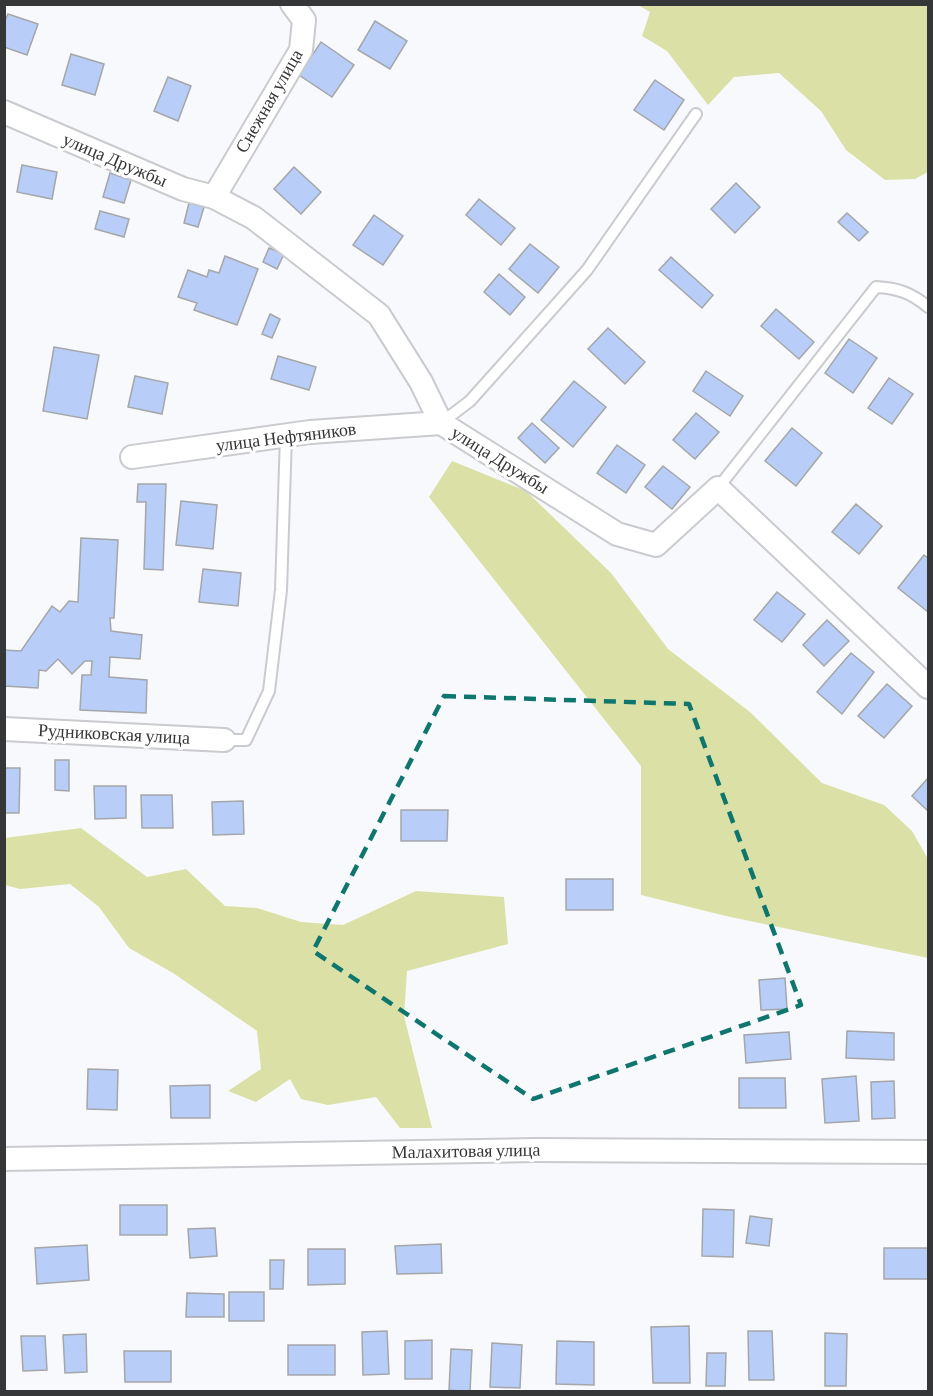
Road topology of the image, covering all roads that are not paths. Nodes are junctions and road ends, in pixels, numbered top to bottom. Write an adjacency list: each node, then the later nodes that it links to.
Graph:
1 (292, 4): 4 (street, Снежная улица)
2 (4, 112): 4 (street, улица Дружбы)
3 (696, 114): 6 (lane)
4 (214, 197): 6 (street, улица Дружбы)
5 (928, 307): 9 (lane)
6 (441, 423): 7 (street, улица Нефтяников); 9 (street, улица Дружбы)
7 (286, 436): 8 (street, улица Нефтяников); 12 (lane)
8 (132, 457)
9 (718, 488): 10 (street)
10 (928, 687)
11 (4, 729): 12 (street, Рудниковская улица)
12 (224, 740)
13 (928, 1152): 14 (street, Малахитовая улица)
14 (4, 1159)

